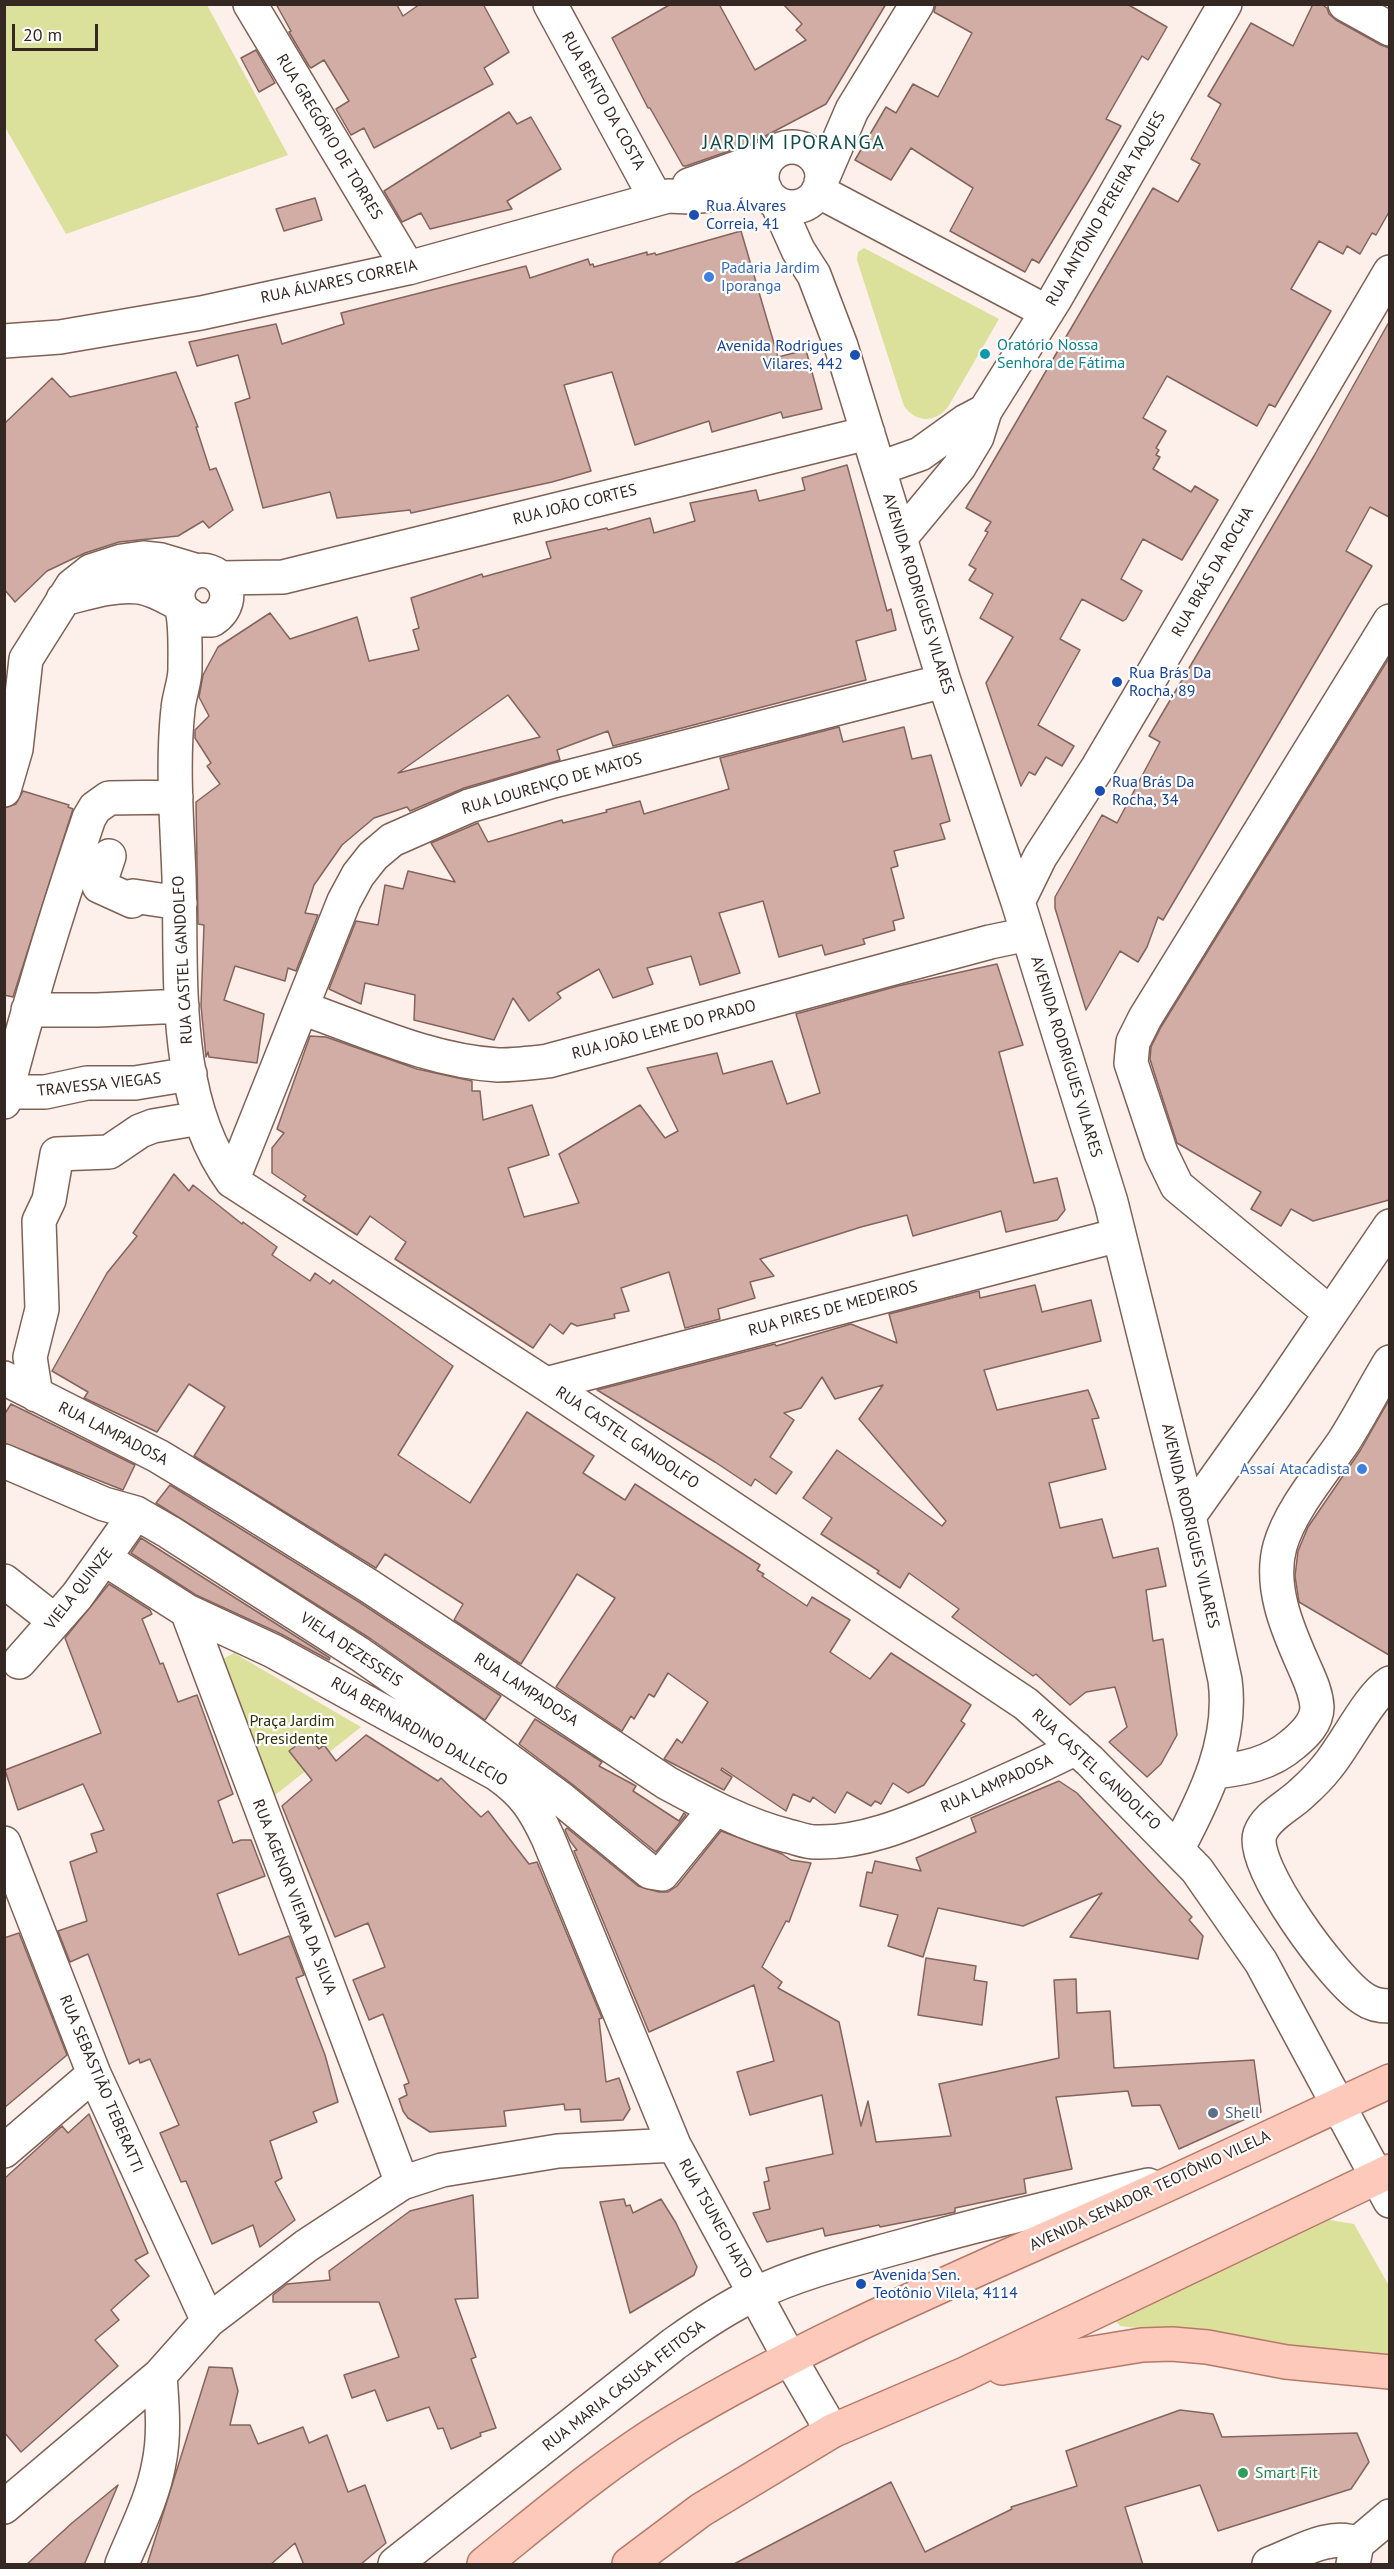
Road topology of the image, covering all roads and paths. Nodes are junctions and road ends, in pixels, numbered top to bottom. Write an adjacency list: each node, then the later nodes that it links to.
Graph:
1 (250, 4): 12 (street, RUA GREGÓRIO DE TORRES)
2 (550, 4): 11 (street, RUA BENTO DA COSTA)
3 (917, 4): 7 (street)
4 (1225, 4): 15 (street, RUA ANTÔNIO PEREIRA TAQUES)
5 (1345, 4): 6 (street)
6 (1389, 29)
7 (852, 110): 8 (street, RUA ÁLVARES CORREIA); 9 (street)
8 (785, 152): 9 (street); 10 (street); 11 (street, RUA ÁLVARES CORREIA)
9 (817, 190): 10 (street); 14 (street, AVENIDA RODRIGUES VILARES); 15 (street)
10 (771, 196): 11 (street, RUA ÁLVARES CORREIA); 14 (street, AVENIDA RODRIGUES VILARES)
11 (662, 197): 12 (street, RUA ÁLVARES CORREIA)
12 (408, 268): 16 (street, RUA ÁLVARES CORREIA)
13 (1389, 272): 28 (street, RUA BRÁS DA ROCHA)
14 (814, 275): 18 (street, AVENIDA RODRIGUES VILARES)
15 (1047, 312): 17 (street, RUA ANTÔNIO PEREIRA TAQUES)
16 (4, 341)
17 (985, 411): 19 (street, RUA ANTÔNIO PEREIRA TAQUES); 20 (street, RUA ANTÔNIO PEREIRA TAQUES)
18 (868, 432): 19 (street, AVENIDA RODRIGUES VILARES); 21 (street, RUA JOÃO CORTES)
19 (880, 468): 20 (street, AVENIDA RODRIGUES VILARES)
20 (901, 537): 24 (street, AVENIDA RODRIGUES VILARES)
21 (202, 598): 23 (street); 26 (street, RUA CASTEL GANDOLFO)
22 (1389, 621): 40 (street)
23 (15, 668): 25 (street)
24 (944, 681): 28 (street, AVENIDA RODRIGUES VILARES); 32 (street, RUA LOURENÇO DE MATOS)
25 (4, 790)
26 (176, 797): 29 (street, RUA CASTEL GANDOLFO); 33 (street)
27 (109, 856): 29 (street)
28 (1018, 902): 30 (street, AVENIDA RODRIGUES VILARES)
29 (180, 903): 31 (street, RUA CASTEL GANDOLFO)
30 (1028, 934): 32 (street, RUA JOÃO LEME DO PRADO); 39 (street, AVENIDA RODRIGUES VILARES)
31 (182, 1006): 33 (street); 34 (street, RUA CASTEL GANDOLFO)
32 (302, 1008): 37 (street, RUA LOURENÇO DE MATOS)
33 (28, 1010): 35 (street)
34 (190, 1074): 35 (street, TRAVESSA VIEGAS); 36 (street, RUA CASTEL GANDOLFO)
35 (6, 1097)
36 (200, 1118): 37 (street, RUA CASTEL GANDOLFO); 44 (street)
37 (232, 1180): 43 (street, RUA CASTEL GANDOLFO)
38 (1389, 1226): 40 (street)
39 (1119, 1235): 43 (street, RUA PIRES DE MEDEIROS); 47 (street, AVENIDA RODRIGUES VILARES)
40 (1330, 1313): 47 (street)
41 (1389, 1362): 55 (street)
42 (4, 1378): 44 (street, RUA LAMPADOSA)
43 (546, 1384): 54 (street, RUA CASTEL GANDOLFO)
44 (36, 1395): 56 (street, RUA LAMPADOSA)
45 (4, 1461): 46 (street, VIELA DEZESSEIS)
46 (136, 1513): 48 (street, VIELA QUINZE); 56 (street, VIELA DEZESSEIS)
47 (1189, 1516): 55 (street, AVENIDA RODRIGUES VILARES)
48 (105, 1559): 50 (street, RUA BERNARDINO DALLECIO); 51 (street, VIELA QUINZE)
49 (4, 1581): 51 (street)
50 (188, 1611): 65 (street, RUA BERNARDINO DALLECIO); 68 (street, RUA AGENOR VIEIRA DA SILVA)
51 (55, 1621): 52 (street, VIELA QUINZE)
52 (19, 1662)
53 (1389, 1683): 59 (street)
54 (1076, 1748): 56 (street, RUA LAMPADOSA); 58 (street, RUA CASTEL GANDOLFO)
55 (1213, 1772): 58 (street, AVENIDA RODRIGUES VILARES)
56 (715, 1809)
57 (4, 1842): 62 (street, RUA SEBASTIÃO TEBERATTI)
58 (1178, 1848): 60 (street, RUA CASTEL GANDOLFO)
59 (1303, 1934): 60 (street); 61 (street)
60 (1261, 1962): 64 (street, RUA CASTEL GANDOLFO)
61 (1389, 2006)
62 (93, 2074): 66 (street); 71 (street, RUA SEBASTIÃO TEBERATTI)
63 (1389, 2081): 64 (main road, AVENIDA SENADOR TEOTÔNIO VILELA)
64 (1338, 2104): 67 (main road, AVENIDA SENADOR TEOTÔNIO VILELA); 69 (street, RUA CASTEL GANDOLFO)
65 (674, 2145): 68 (street); 70 (street, RUA TSUNEO HATO)
66 (4, 2151)
67 (1192, 2175): 70 (street, RUA MARIA CASUSA FEITOSA); 72 (main road, AVENIDA SENADOR TEOTÔNIO VILELA)
68 (402, 2183): 71 (street)
69 (1385, 2183): 75 (main road)
70 (756, 2294): 72 (street, RUA TSUNEO HATO); 81 (street, RUA MARIA CASUSA FEITOSA)
71 (208, 2321): 74 (street)
72 (789, 2357): 76 (street, RUA TSUNEO HATO); 82 (main road, AVENIDA SENADOR TEOTÔNIO VILELA)
73 (1389, 2372): 75 (main road)
74 (160, 2374): 77 (street); 80 (street)
75 (965, 2374): 76 (main road)
76 (832, 2432): 83 (main road)
77 (4, 2506)
78 (1389, 2516): 79 (street)
79 (1355, 2554): 84 (street)
80 (122, 2565)
81 (395, 2565)
82 (484, 2565)
83 (629, 2565)
84 (1269, 2565)

